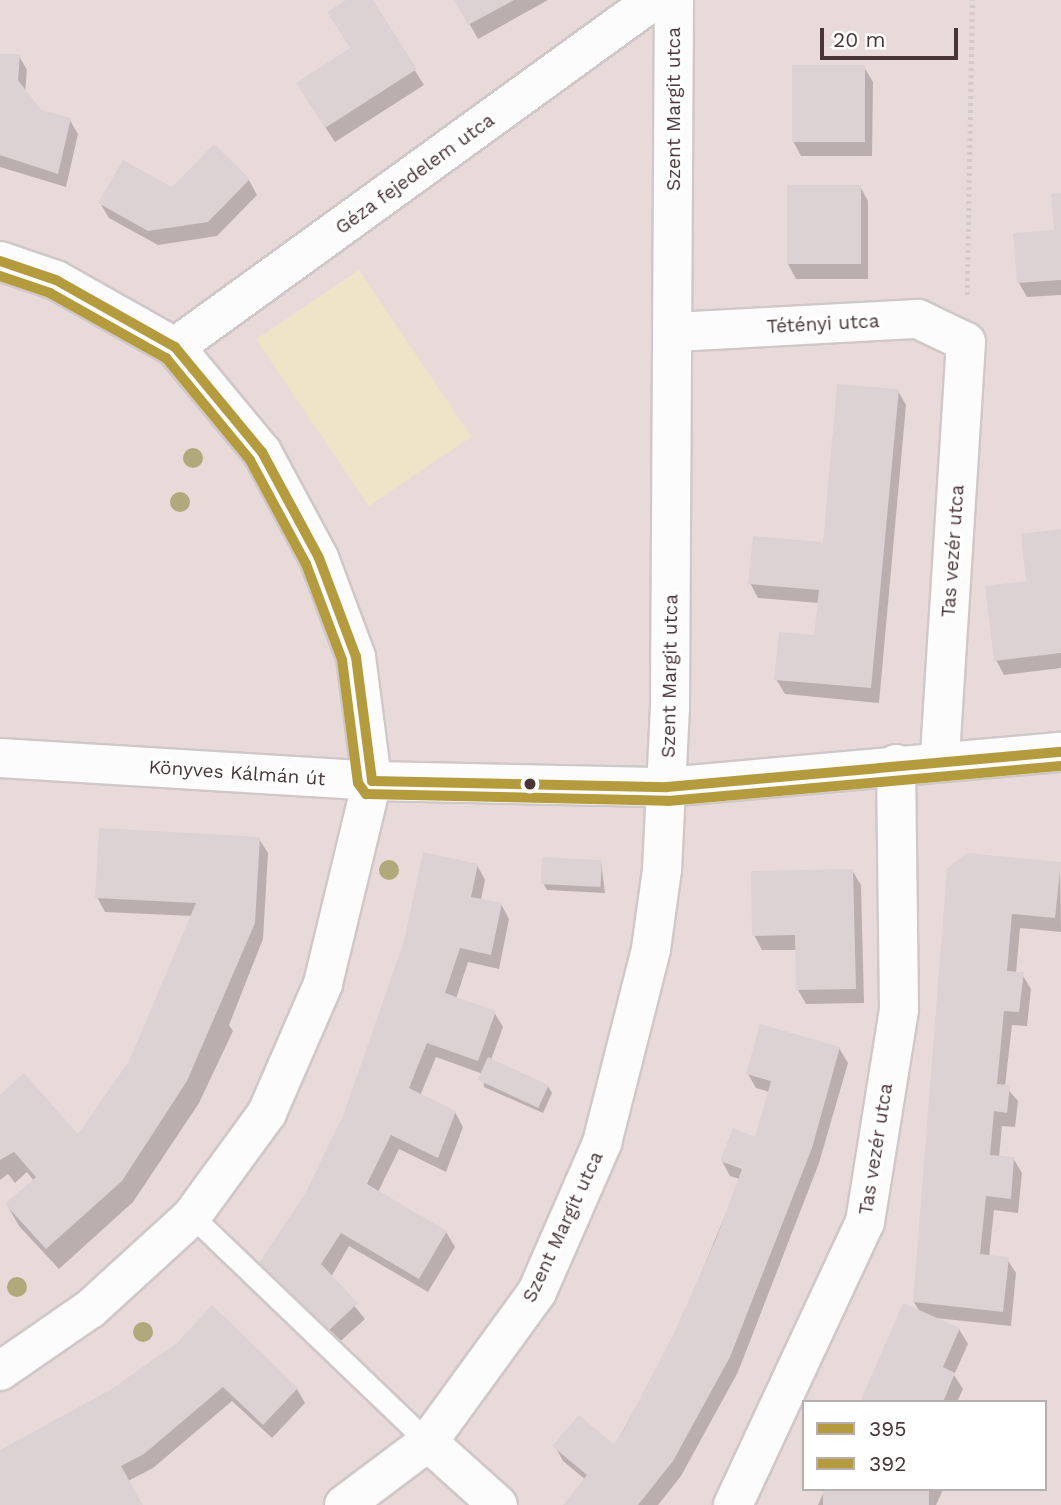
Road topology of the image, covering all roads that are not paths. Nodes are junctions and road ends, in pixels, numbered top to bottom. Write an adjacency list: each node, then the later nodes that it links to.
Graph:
1 (654, 0): 6 (street, Géza fejedelem utca)
2 (674, 0): 4 (street, Szent Margit utca)
3 (0, 261): 6 (street)
4 (675, 332): 5 (street, Tétényi utca); 12 (street, Szent Margit utca)
5 (966, 342): 9 (street, Tas vezér utca)
6 (175, 347): 11 (street)
7 (1061, 752): 9 (street, Könyves Kálmán út)
8 (0, 758): 11 (street, Könyves Kálmán út)
9 (940, 760): 10 (street, Könyves Kálmán út)
10 (896, 764): 12 (street, Könyves Kálmán út); 18 (street, Tas vezér utca)
11 (372, 781): 12 (street, Könyves Kálmán út); 13 (street)
12 (667, 787): 15 (street, Szent Margit utca)
13 (192, 1216): 14 (street); 15 (lane)
14 (0, 1371)
15 (428, 1442): 16 (street, Szent Margit utca); 17 (street)
16 (344, 1505)
17 (498, 1505)
18 (733, 1505)

